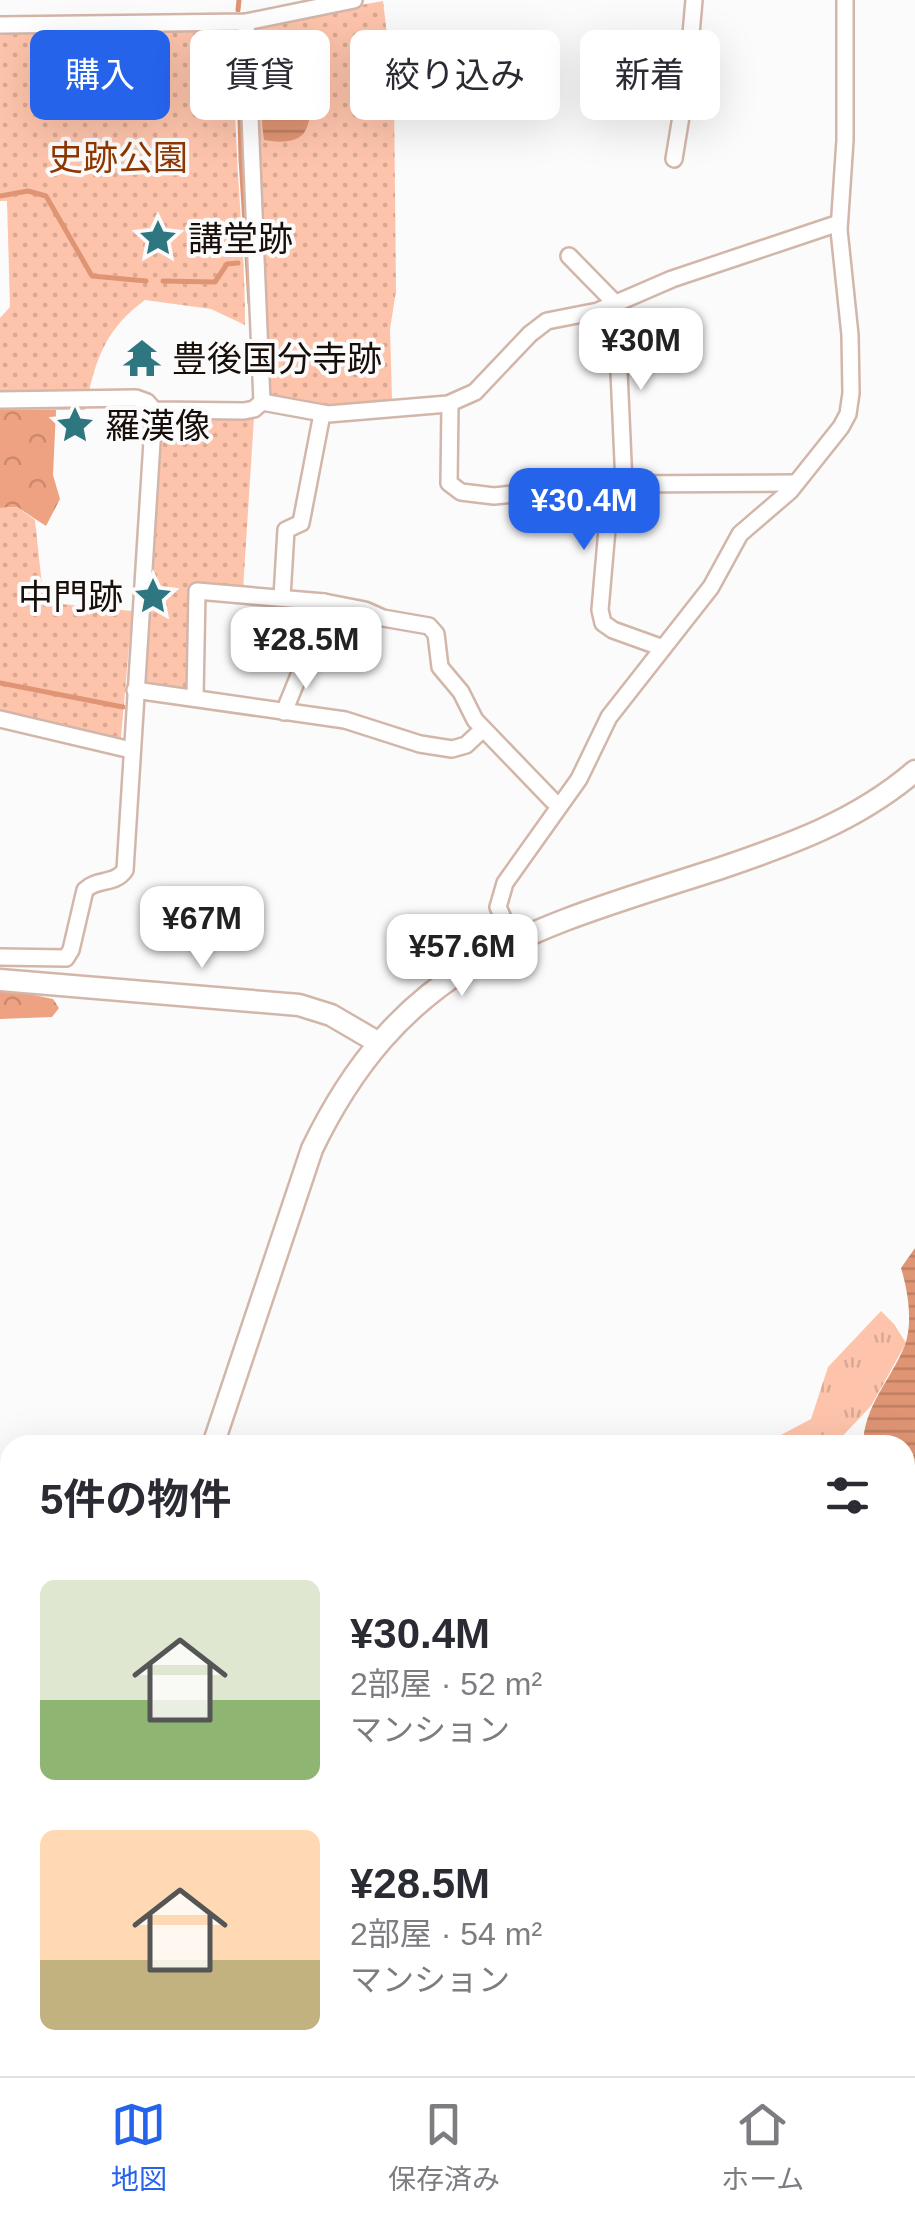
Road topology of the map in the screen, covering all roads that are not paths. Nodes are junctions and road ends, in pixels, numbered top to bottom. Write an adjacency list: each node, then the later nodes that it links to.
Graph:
1 (354, 0): 4 (street)
2 (694, 0): 6 (street)
3 (845, 0): 7 (street)
4 (246, 22): 5 (street); 11 (street)
5 (0, 25)
6 (674, 159)
7 (839, 223): 9 (street); 16 (street)
8 (569, 256): 9 (street)
9 (616, 304): 12 (street); 15 (street)
10 (0, 400): 13 (street)
11 (262, 402): 13 (street); 14 (street)
12 (450, 404): 14 (street); 17 (street)
13 (154, 410): 21 (street)
14 (322, 414): 18 (street)
15 (624, 484): 16 (street); 17 (street)
16 (796, 484): 20 (street)
17 (578, 488): 20 (street)
18 (282, 597): 19 (street); 22 (street)
19 (324, 602): 23 (street); 25 (street)
20 (663, 648): 29 (street)
21 (135, 690): 22 (street); 26 (street)
22 (195, 697): 23 (street)
23 (284, 712): 25 (street)
24 (0, 720): 26 (street)
25 (482, 730): 28 (street)
26 (131, 750): 30 (street)
27 (915, 771): 29 (street)
28 (552, 800)
29 (513, 940): 32 (street)
30 (0, 958)
31 (0, 980): 32 (street)
32 (379, 1043): 33 (street)
33 (216, 1435)

